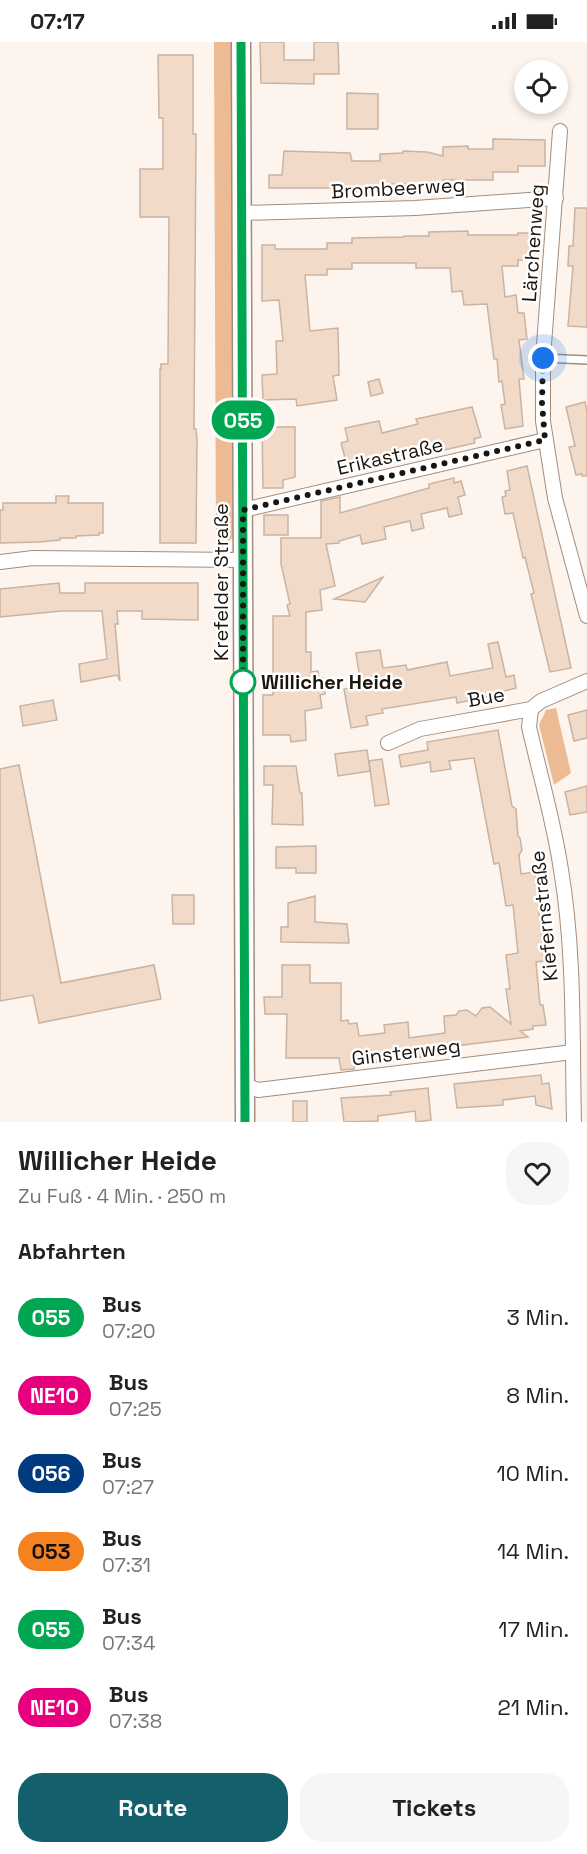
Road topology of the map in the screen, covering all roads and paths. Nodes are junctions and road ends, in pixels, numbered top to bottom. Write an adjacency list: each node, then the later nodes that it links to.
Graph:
1 (241, 42): 4 (main road, Krefelder Straße)
2 (560, 131): 3 (street, Lärchenweg)
3 (556, 198): 4 (street, Brombeerweg); 5 (street, Lärchenweg)
4 (242, 213): 8 (main road, Krefelder Straße)
5 (543, 358): 6 (lane); 7 (street, Lärchenweg)
6 (587, 360)
7 (545, 440): 8 (street, Erikastraße); 11 (street, Lärchenweg)
8 (243, 510): 9 (main road, Krefelder Straße)
9 (243, 560): 10 (street); 17 (main road, Krefelder Straße)
10 (0, 562)
11 (583, 591): 12 (street, Lärchenweg)
12 (587, 616)
13 (587, 681): 14 (street, Bue)
14 (531, 710): 15 (street, Bue); 16 (street, Kiefernstraße)
15 (388, 743)
16 (573, 1052): 17 (street, Ginsterweg); 19 (street, Kiefernstraße)
17 (245, 1085): 18 (main road, Krefelder Straße)
18 (245, 1122)
19 (574, 1122)

